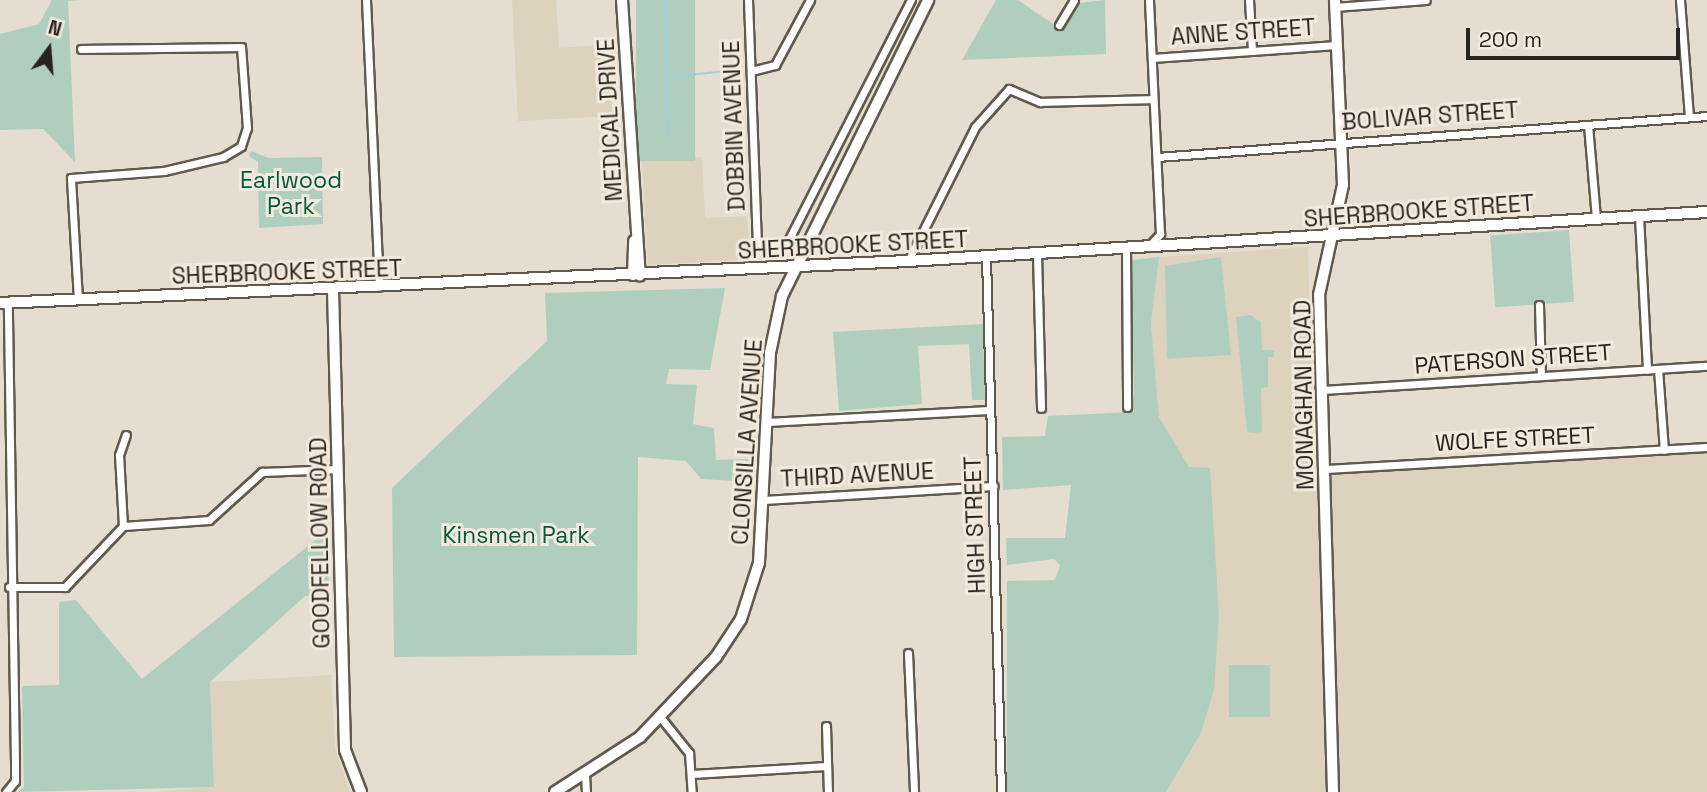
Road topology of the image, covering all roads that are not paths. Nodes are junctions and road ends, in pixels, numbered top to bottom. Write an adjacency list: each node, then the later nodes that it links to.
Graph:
1 (366, 0): 38 (street)
2 (622, 0): 37 (main road, MEDICAL DRIVE)
3 (748, 0): 18 (street, DOBBIN AVENUE)
4 (810, 0): 18 (street)
5 (911, 0): 18 (street, DOBBIN AVENUE)
6 (1074, 0): 13 (street)
7 (1149, 0): 17 (street)
8 (1249, 0): 16 (street)
9 (1426, 0): 12 (street)
10 (1680, 0): 21 (street)
11 (926, 1): 36 (main road, CLONSILLA AVENUE)
12 (1335, 3): 14 (main road, MONAGHAN ROAD)
13 (1059, 25)
14 (1337, 45): 16 (street, ANNE STREET); 23 (main road, MONAGHAN ROAD)
15 (81, 49): 40 (street)
16 (1252, 51): 17 (street, ANNE STREET)
17 (1152, 58): 19 (street)
18 (751, 71)
19 (1153, 99): 24 (street); 35 (street)
20 (1707, 116): 21 (street, BOLIVAR STREET)
21 (1689, 117): 22 (street, BOLIVAR STREET)
22 (1588, 125): 23 (street, BOLIVAR STREET); 27 (street)
23 (1341, 142): 24 (street, BOLIVAR STREET); 29 (main road, MONAGHAN ROAD)
24 (1157, 157): 28 (street)
25 (1707, 212): 26 (main road, SHERBROOKE STREET)
26 (1639, 216): 27 (main road, SHERBROOKE STREET); 45 (street)
27 (1596, 219): 29 (main road, SHERBROOKE STREET)
28 (1160, 234): 30 (street); 31 (street)
29 (1335, 236): 30 (main road, SHERBROOKE STREET); 47 (main road, MONAGHAN ROAD)
30 (1184, 244): 31 (main road, SHERBROOKE STREET)
31 (1148, 247): 32 (main road, SHERBROOKE STREET)
32 (1126, 248): 33 (main road, SHERBROOKE STREET); 48 (street)
33 (1037, 254): 34 (main road, SHERBROOKE STREET); 49 (street)
34 (986, 257): 35 (main road, SHERBROOKE STREET); 50 (street, HIGH STREET)
35 (908, 261): 36 (main road, SHERBROOKE STREET)
36 (793, 267): 37 (main road, SHERBROOKE STREET); 51 (main road, CLONSILLA AVENUE)
37 (636, 275): 38 (main road, SHERBROOKE STREET)
38 (379, 287): 39 (main road, SHERBROOKE STREET)
39 (333, 290): 40 (main road, SHERBROOKE STREET); 55 (main road, GOODFELLOW ROAD)
40 (78, 300): 41 (main road, SHERBROOKE STREET)
41 (4, 303): 60 (street)
42 (1539, 306): 46 (street)
43 (1707, 366): 44 (street, PATERSON STREET)
44 (1658, 369): 45 (street, PATERSON STREET); 54 (street)
45 (1647, 370): 46 (street, PATERSON STREET)
46 (1541, 376): 47 (street, PATERSON STREET)
47 (1322, 390): 56 (main road, MONAGHAN ROAD)
48 (1127, 407)
49 (1041, 408)
50 (990, 410): 51 (street); 57 (street, HIGH STREET)
51 (766, 422): 58 (main road, CLONSILLA AVENUE)
52 (126, 435): 59 (street)
53 (1707, 447): 54 (street, WOLFE STREET)
54 (1664, 450): 56 (street, WOLFE STREET)
55 (338, 469): 59 (street); 68 (main road, GOODFELLOW ROAD)
56 (1325, 469): 75 (main road, MONAGHAN ROAD)
57 (994, 486): 58 (street, THIRD AVENUE); 74 (street, HIGH STREET)
58 (763, 500): 62 (main road, CLONSILLA AVENUE)
59 (123, 526): 60 (street)
60 (9, 587): 67 (street)
61 (908, 653): 73 (street)
62 (661, 718): 65 (main road, CLONSILLA AVENUE); 66 (street)
63 (827, 726): 64 (street)
64 (827, 766): 66 (street); 72 (street)
65 (585, 774): 69 (main road, CLONSILLA AVENUE); 70 (street)
66 (692, 775): 71 (street)
67 (6, 792)
68 (361, 792)
69 (555, 792)
70 (586, 792)
71 (692, 792)
72 (828, 792)
73 (914, 792)
74 (1001, 792)
75 (1333, 792)

